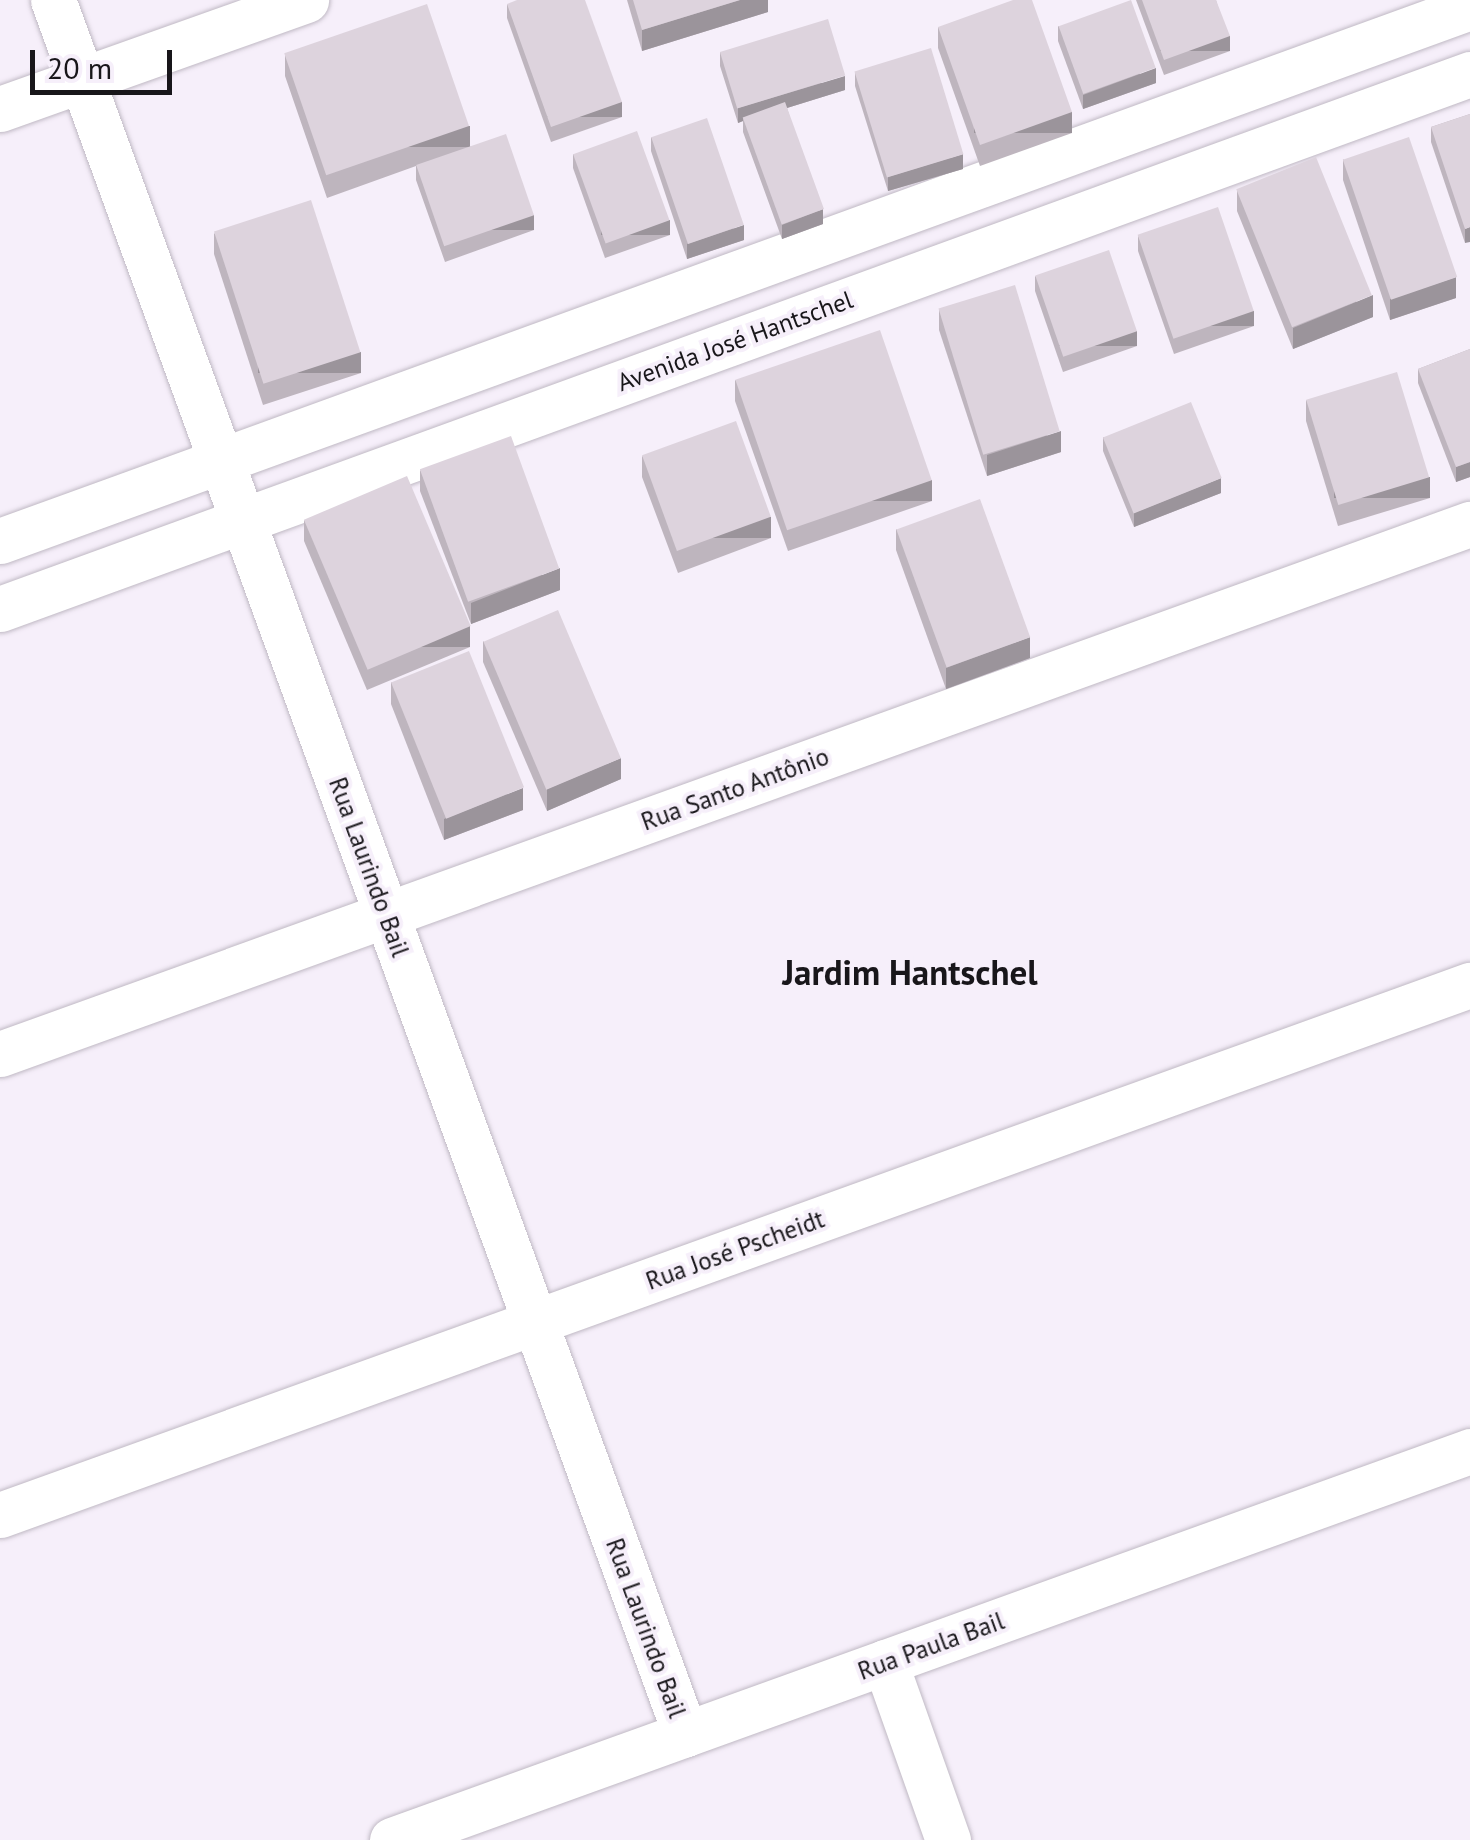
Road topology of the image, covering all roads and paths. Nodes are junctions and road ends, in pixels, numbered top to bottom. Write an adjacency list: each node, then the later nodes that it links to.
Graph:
1 (53, 0): 5 (street, Rua Laurindo Bail)
2 (306, 0): 5 (street)
3 (1470, 7): 7 (street)
4 (1470, 74): 8 (street, Avenida José Hantschel)
5 (82, 80): 6 (street); 7 (street, Rua Laurindo Bail)
6 (0, 109)
7 (219, 462): 8 (street, Rua Laurindo Bail); 10 (street)
8 (241, 521): 11 (street, Avenida José Hantschel); 12 (street, Rua Laurindo Bail)
9 (1470, 524): 12 (street, Rua Santo Antônio)
10 (0, 541)
11 (0, 609)
12 (386, 915): 14 (street, Rua Santo Antônio); 15 (street, Rua Laurindo Bail)
13 (1470, 985): 15 (street, Rua José Pscheidt)
14 (0, 1054)
15 (535, 1322): 17 (street, Rua José Pscheidt); 19 (street, Rua Laurindo Bail)
16 (1470, 1451): 18 (street, Rua Paula Bail)
17 (0, 1515)
18 (885, 1662): 19 (street, Rua Paula Bail); 21 (street)
19 (685, 1734): 20 (street, Rua Paula Bail)
20 (392, 1840)
21 (948, 1840)

